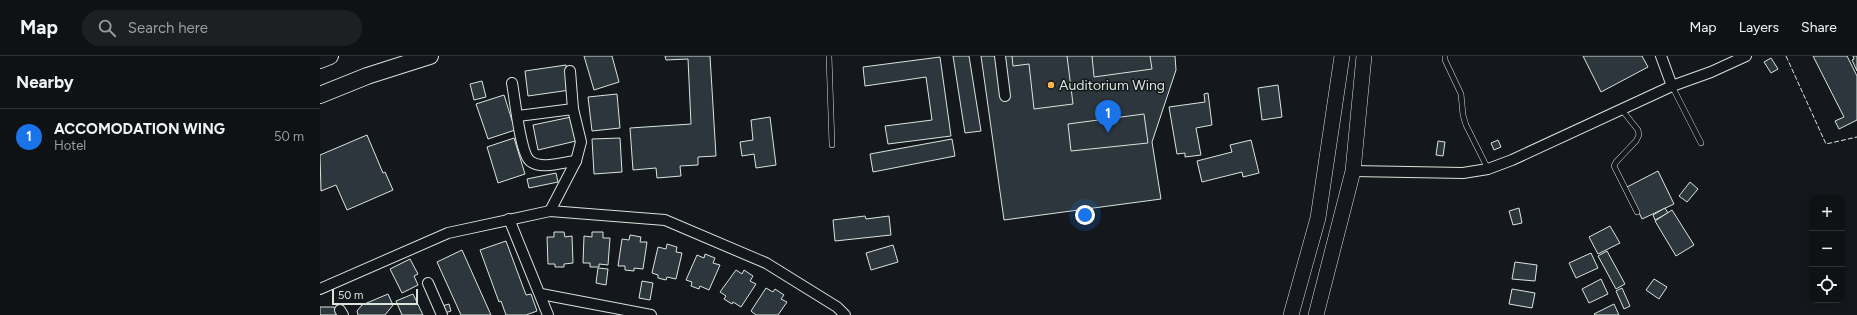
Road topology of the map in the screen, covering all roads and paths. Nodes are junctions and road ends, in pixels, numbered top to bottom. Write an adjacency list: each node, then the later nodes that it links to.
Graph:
1 (330, 56): 10 (main road)
2 (430, 56): 14 (main road)
3 (829, 56): 20 (lane)
4 (1000, 56): 15 (street)
5 (1342, 56): 34 (street)
6 (1364, 56): 23 (street)
7 (1445, 56): 22 (lane)
8 (1661, 56): 13 (street)
9 (1746, 56): 13 (street)
10 (320, 60)
11 (570, 71): 16 (street)
12 (512, 83): 18 (street)
13 (1672, 86): 17 (street); 19 (lane)
14 (320, 95)
15 (1005, 96)
16 (573, 109): 18 (street); 21 (street)
17 (1622, 110): 22 (street); 25 (lane)
18 (518, 116): 21 (street)
19 (1701, 143)
20 (832, 145)
21 (576, 161): 24 (street)
22 (1488, 169): 23 (street)
23 (1353, 171): 35 (street)
24 (550, 211): 26 (street); 33 (street)
25 (1637, 212)
26 (509, 219): 28 (street); 29 (street)
27 (428, 283): 30 (street)
28 (321, 286)
29 (541, 294): 31 (street); 32 (street)
30 (442, 315)
31 (548, 315)
32 (651, 315)
33 (846, 315)
34 (1291, 315)
35 (1316, 315)

